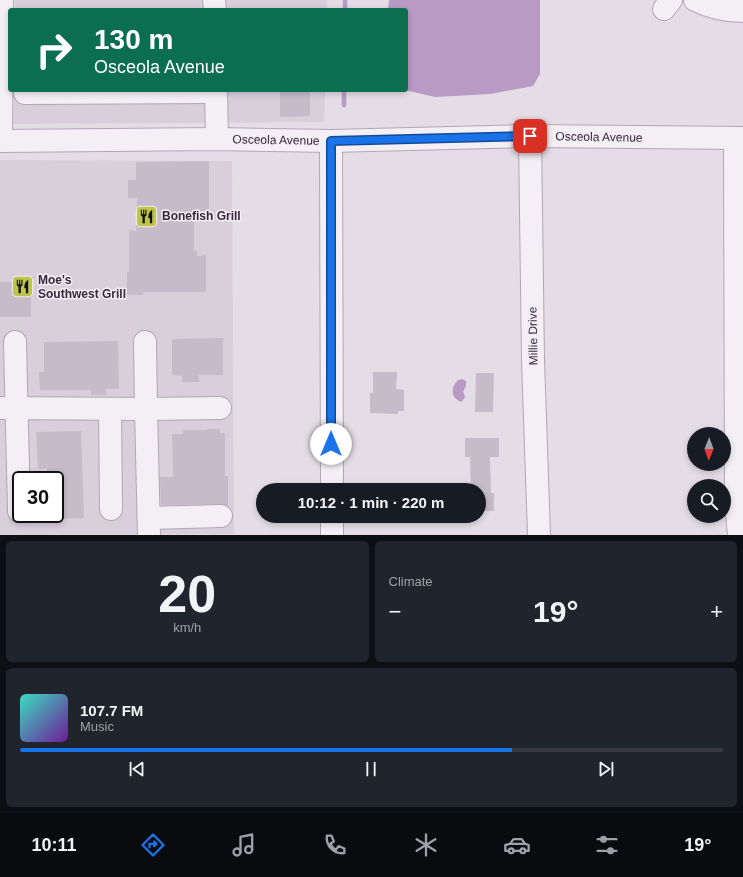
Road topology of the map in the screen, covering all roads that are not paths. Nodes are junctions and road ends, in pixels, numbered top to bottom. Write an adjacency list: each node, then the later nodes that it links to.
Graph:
1 (2, 0): 7 (street)
2 (695, 0): 3 (street)
3 (743, 11)
4 (120, 92): 6 (street)
5 (216, 92): 10 (street)
6 (25, 93)
7 (1, 94): 11 (street)
8 (530, 136): 9 (street, Osceola Avenue); 12 (street, Osceola Avenue); 26 (street, Millie Drive)
9 (739, 138): 27 (street)
10 (217, 139): 11 (street, Osceola Avenue); 12 (street, Osceola Avenue)
11 (0, 141)
12 (331, 141): 20 (street)
13 (16, 342): 15 (street)
14 (145, 342): 18 (street)
15 (8, 408): 17 (street); 19 (street)
16 (220, 408): 18 (street)
17 (110, 409): 18 (street); 21 (street)
18 (146, 409): 24 (street)
19 (15, 471)
20 (332, 483)
21 (111, 509)
22 (221, 516): 24 (street)
23 (332, 523): 25 (street)
24 (149, 526)
25 (332, 535)
26 (539, 535)
27 (739, 535)

